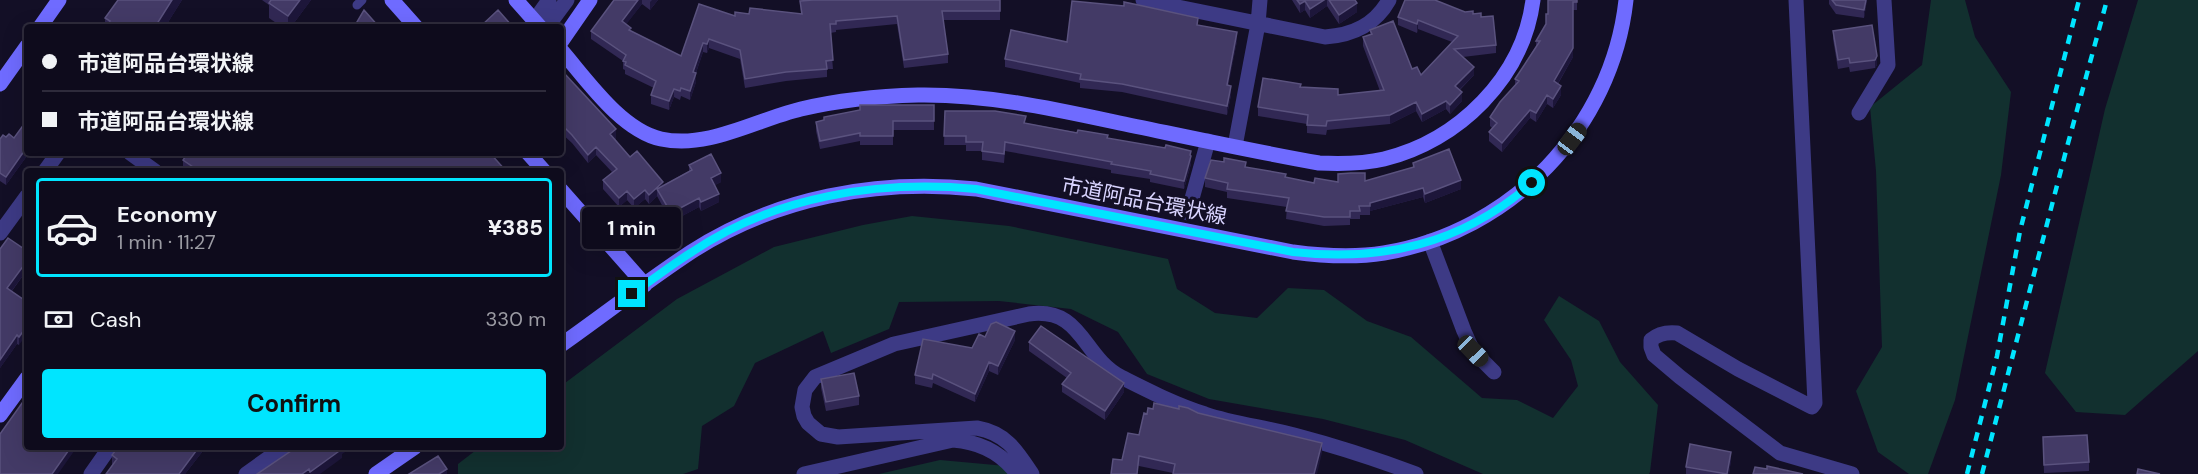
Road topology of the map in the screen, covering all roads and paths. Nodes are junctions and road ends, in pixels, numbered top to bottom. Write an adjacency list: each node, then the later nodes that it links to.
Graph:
1 (59, 0): 14 (street)
2 (392, 0): 15 (street)
3 (516, 0): 16 (street)
4 (549, 0): 17 (street)
5 (567, 0): 18 (street)
6 (590, 0): 20 (street)
7 (1143, 0): 19 (street)
8 (1260, 0): 19 (street)
9 (1389, 0): 19 (street)
10 (1533, 0): 26 (street)
11 (1626, 0): 35 (street, 市道阿品台環状線)
12 (1796, 0): 51 (street)
13 (1884, 0): 24 (street)
14 (42, 24)
15 (413, 24)
16 (539, 24)
17 (540, 24)
18 (541, 24)
19 (1258, 24): 26 (street)
20 (564, 38)
21 (24, 50): 23 (street)
22 (564, 53): 25 (street)
23 (0, 84)
24 (1859, 113)
25 (1208, 141): 26 (street); 33 (street)
26 (1235, 147)
27 (134, 156): 29 (street)
28 (531, 156): 30 (street)
29 (151, 168)
30 (541, 168)
31 (564, 193): 36 (street)
32 (24, 200): 34 (street)
33 (1188, 213)
34 (0, 233)
35 (1430, 241): 36 (street, 市道阿品台環状線); 38 (street)
36 (645, 285): 37 (street, 市道阿品台環状線)
37 (564, 343)
38 (1494, 372)
39 (24, 382): 40 (street)
40 (0, 416)
41 (108, 450): 44 (street)
42 (280, 450): 45 (street)
43 (411, 450): 46 (street)
44 (91, 474)
45 (246, 474)
46 (376, 474)
47 (804, 474): 48 (street)
48 (1017, 474)
49 (1032, 474): 50 (street)
50 (1416, 474)
51 (1852, 474)

